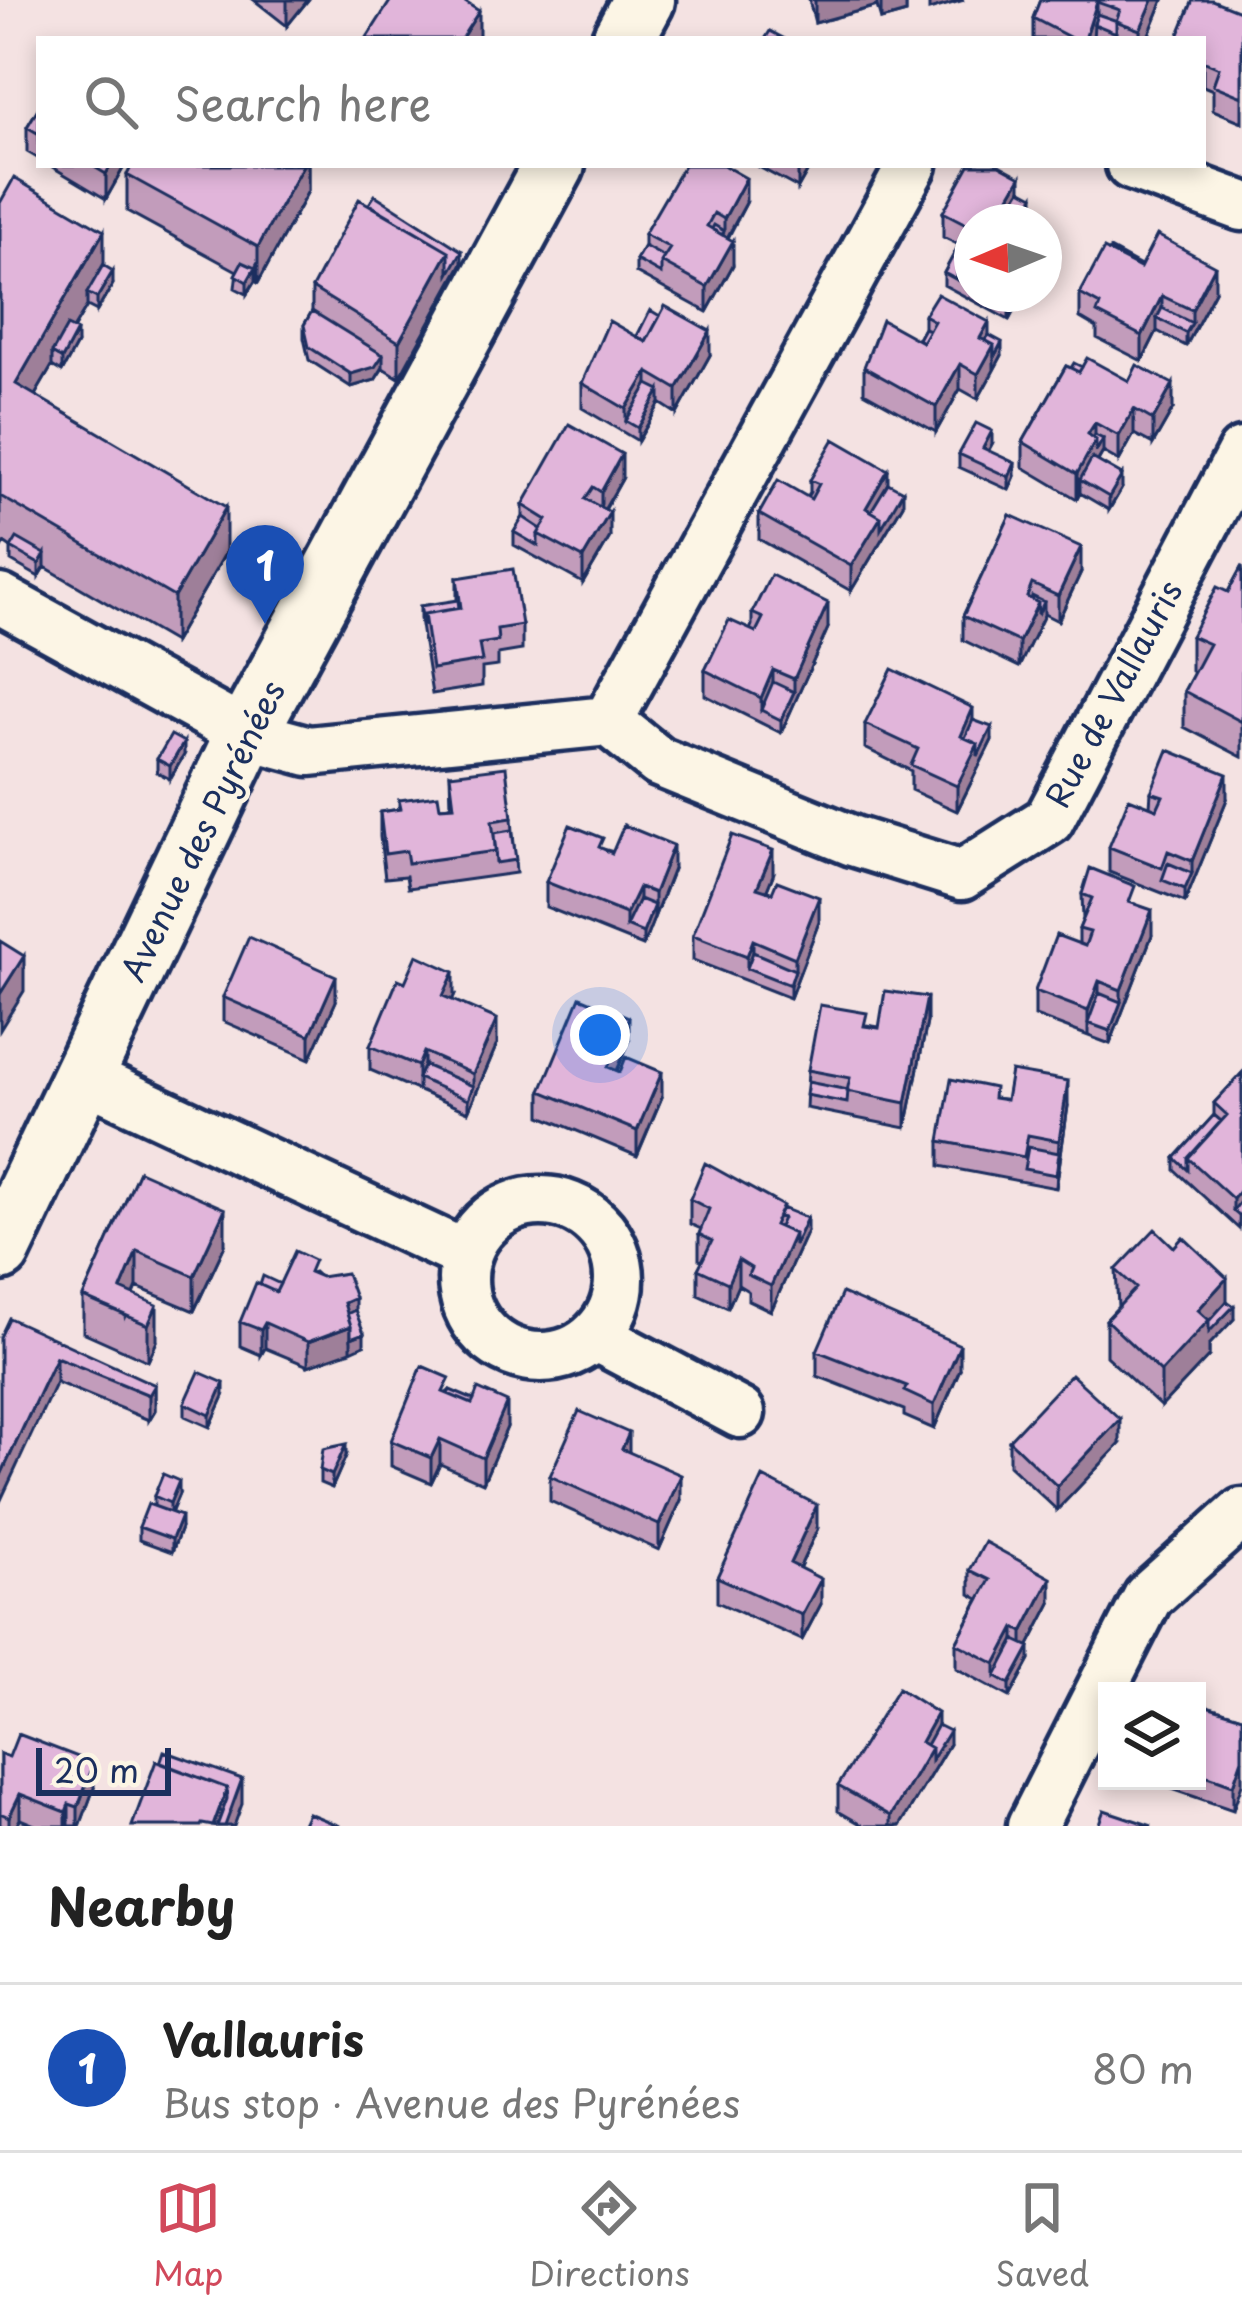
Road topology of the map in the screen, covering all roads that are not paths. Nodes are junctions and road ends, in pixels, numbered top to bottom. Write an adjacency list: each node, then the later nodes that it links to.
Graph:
1 (644, 0): 2 (main road)
2 (625, 36)
3 (552, 168): 10 (main road, Avenue des Pyrénées)
4 (911, 168): 9 (street)
5 (1139, 168): 6 (street)
6 (1242, 206)
7 (1242, 453): 9 (street, Rue de Vallauris)
8 (0, 599): 10 (street)
9 (608, 721): 10 (street)
10 (246, 734): 11 (main road, Avenue des Pyrénées)
11 (86, 1078): 12 (main road, Avenue des Pyrénées); 13 (street)
12 (0, 1250)
13 (464, 1254): 14 (street); 14 (street)
14 (595, 1336): 15 (street)
15 (740, 1413)
16 (1242, 1513): 17 (street)
17 (1032, 1826)

